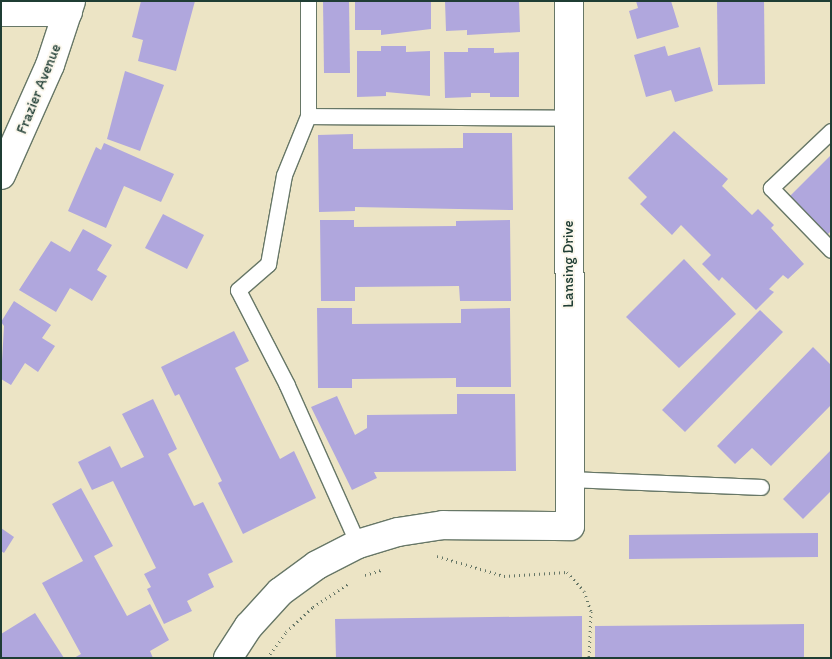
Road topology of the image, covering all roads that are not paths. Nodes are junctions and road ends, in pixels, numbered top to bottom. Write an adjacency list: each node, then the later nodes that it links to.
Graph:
1 (308, 1): 5 (lane)
2 (569, 1): 6 (street, Lansing Drive)
3 (69, 6): 4 (street); 8 (street, Frazier Avenue)
4 (1, 12)
5 (308, 116): 6 (lane); 12 (lane)
6 (569, 118): 10 (street, Lansing Drive)
7 (831, 131): 9 (lane)
8 (1, 175)
9 (831, 250)
10 (570, 479): 11 (lane); 12 (street, Lansing Drive)
11 (761, 486)
12 (358, 544): 13 (street)
13 (228, 658)

